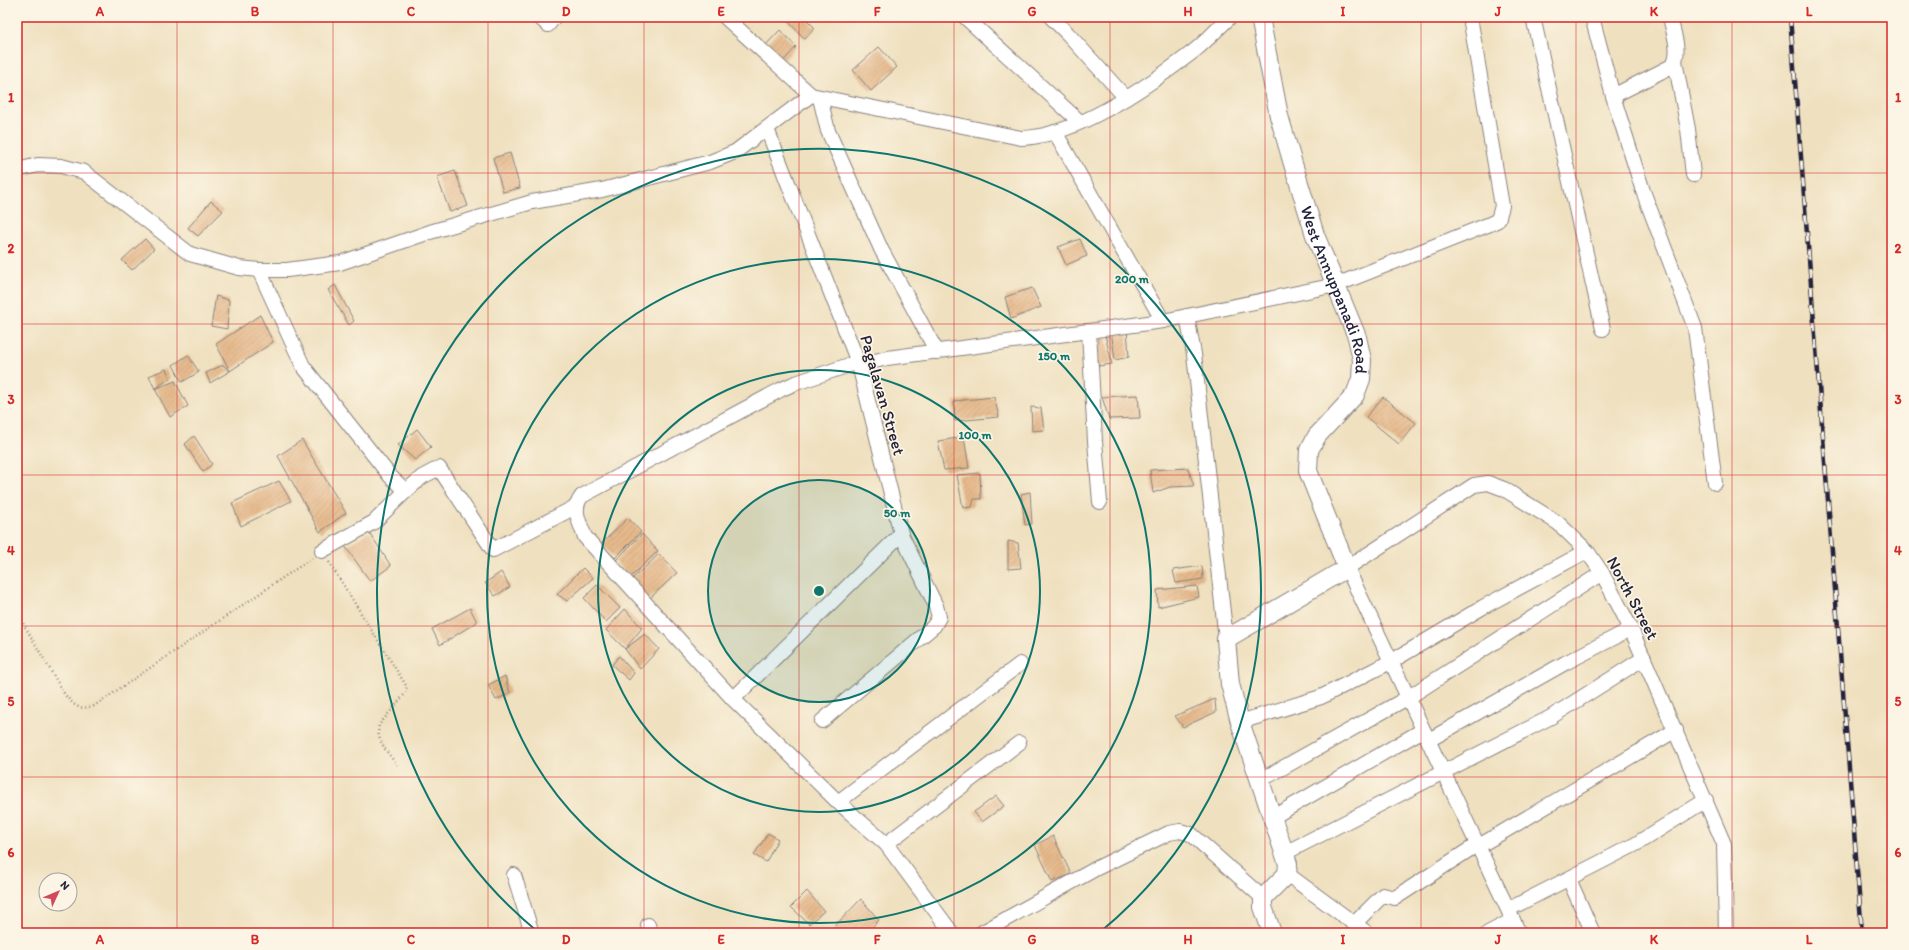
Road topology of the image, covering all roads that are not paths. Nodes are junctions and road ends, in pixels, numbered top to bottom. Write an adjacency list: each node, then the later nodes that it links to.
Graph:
1 (539, 17): 2 (street)
2 (554, 17)
3 (725, 17): 13 (street)
4 (965, 17): 16 (street)
5 (1051, 17): 15 (street)
6 (1230, 17): 15 (street)
7 (1260, 17): 22 (street, West Annuppanadi Road)
8 (1470, 17): 22 (street)
9 (1533, 17): 25 (street)
10 (1592, 17): 14 (street)
11 (1670, 17): 12 (street)
12 (1676, 61): 14 (street); 20 (street)
13 (816, 96): 17 (street); 18 (street); 27 (street)
14 (1613, 96): 29 (street)
15 (1126, 98): 16 (street)
16 (1080, 122): 18 (street)
17 (767, 129): 21 (street); 28 (street, Pagalavan Street)
18 (1055, 132): 24 (street)
19 (17, 170): 21 (street)
20 (1693, 175)
21 (259, 270): 30 (street)
22 (1336, 284): 23 (street); 36 (street, West Annuppanadi Road)
23 (1187, 316): 24 (street); 39 (street)
24 (1163, 321): 26 (street)
25 (1603, 328)
26 (1089, 331): 27 (street); 31 (street)
27 (937, 352): 28 (street)
28 (858, 363): 32 (street); 33 (street, Pagalavan Street)
29 (1715, 483)
30 (406, 491): 32 (street); 34 (street)
31 (1100, 502)
32 (577, 506): 44 (street)
33 (901, 534): 44 (street); 45 (street, Pagalavan Street)
34 (322, 551)
35 (1587, 551): 36 (street, North Street); 37 (street, North Street); 41 (street)
36 (1347, 568): 39 (street); 41 (street)
37 (1602, 573): 38 (street, North Street); 43 (street)
38 (1631, 629): 40 (street, North Street); 48 (street)
39 (1226, 639): 46 (street)
40 (1644, 658): 47 (street, North Street); 50 (street)
41 (1392, 661): 43 (street); 46 (street)
42 (1020, 664): 53 (street)
43 (1409, 697): 48 (street); 51 (street)
44 (733, 699): 53 (street)
45 (822, 721)
46 (1240, 722): 51 (street)
47 (1676, 730): 52 (street, North Street); 56 (street)
48 (1426, 735): 50 (street); 54 (street)
49 (1019, 743): 55 (street)
50 (1444, 771): 56 (street); 57 (street)
51 (1259, 781): 54 (street)
52 (1706, 800): 60 (street); 72 (street, North Street)
53 (838, 802): 55 (street)
54 (1273, 817): 57 (street)
55 (886, 844): 65 (street)
56 (1479, 845): 62 (street); 63 (street)
57 (1285, 852): 58 (street)
58 (1287, 874): 61 (street); 63 (street)
59 (514, 875): 64 (street)
60 (1569, 879): 62 (street); 71 (street)
61 (1263, 898): 66 (street); 67 (street)
62 (1511, 914): 69 (street); 70 (street)
63 (1355, 923): 68 (street)
64 (532, 933)
65 (952, 933)
66 (981, 933)
67 (1272, 933)
68 (1367, 933)
69 (1488, 933)
70 (1519, 933)
71 (1593, 933)
72 (1726, 933)

